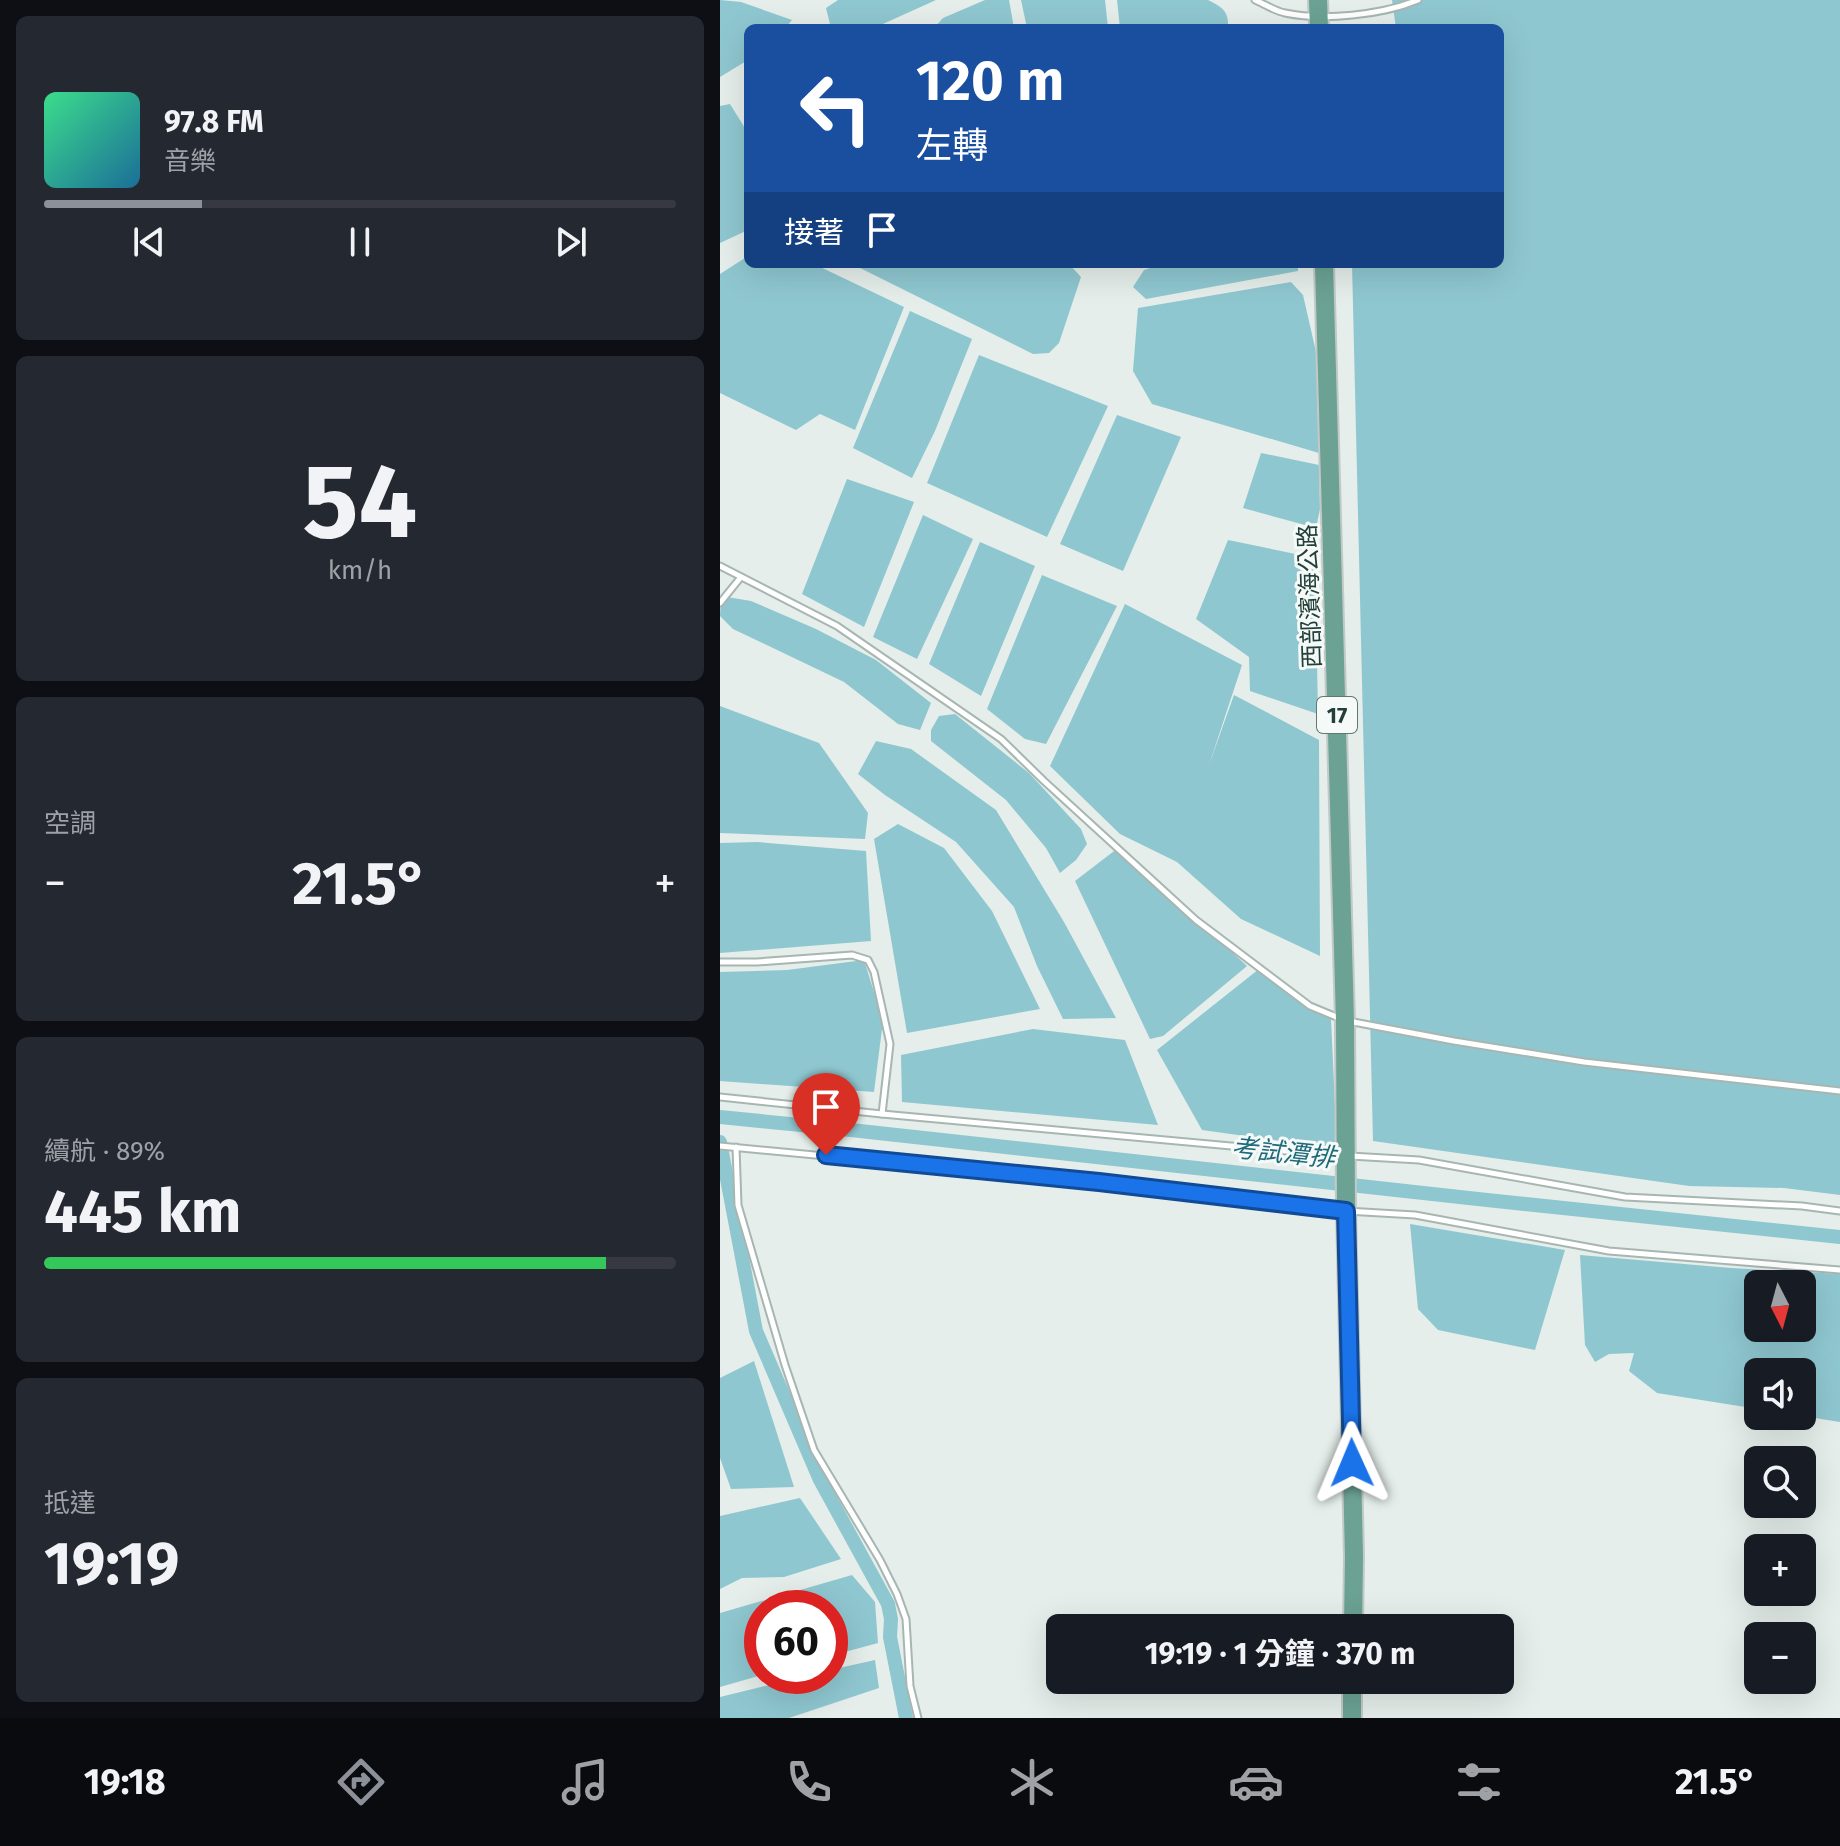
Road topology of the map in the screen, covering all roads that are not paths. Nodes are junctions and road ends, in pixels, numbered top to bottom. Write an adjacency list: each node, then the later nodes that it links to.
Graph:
1 (1255, 0): 3 (lane)
2 (1418, 0): 3 (lane)
3 (1319, 15)
4 (1324, 268): 9 (main road, 西部濱海公路 / 17)
5 (720, 566): 6 (lane)
6 (741, 577): 7 (lane); 9 (lane)
7 (720, 603)
8 (720, 962): 12 (lane)
9 (1345, 1021): 10 (lane); 15 (main road, 西部濱海公路 / 17)
10 (1840, 1091)
11 (720, 1097): 12 (lane)
12 (882, 1114): 15 (lane)
13 (720, 1146): 14 (lane)
14 (736, 1147): 16 (lane); 21 (lane)
15 (1346, 1162): 16 (main road, 17); 17 (lane)
16 (1346, 1206): 18 (lane); 19 (main road, 17)
17 (1840, 1211)
18 (1840, 1270)
19 (1353, 1614)
20 (1352, 1694): 22 (main road)
21 (918, 1718)
22 (1352, 1718)

